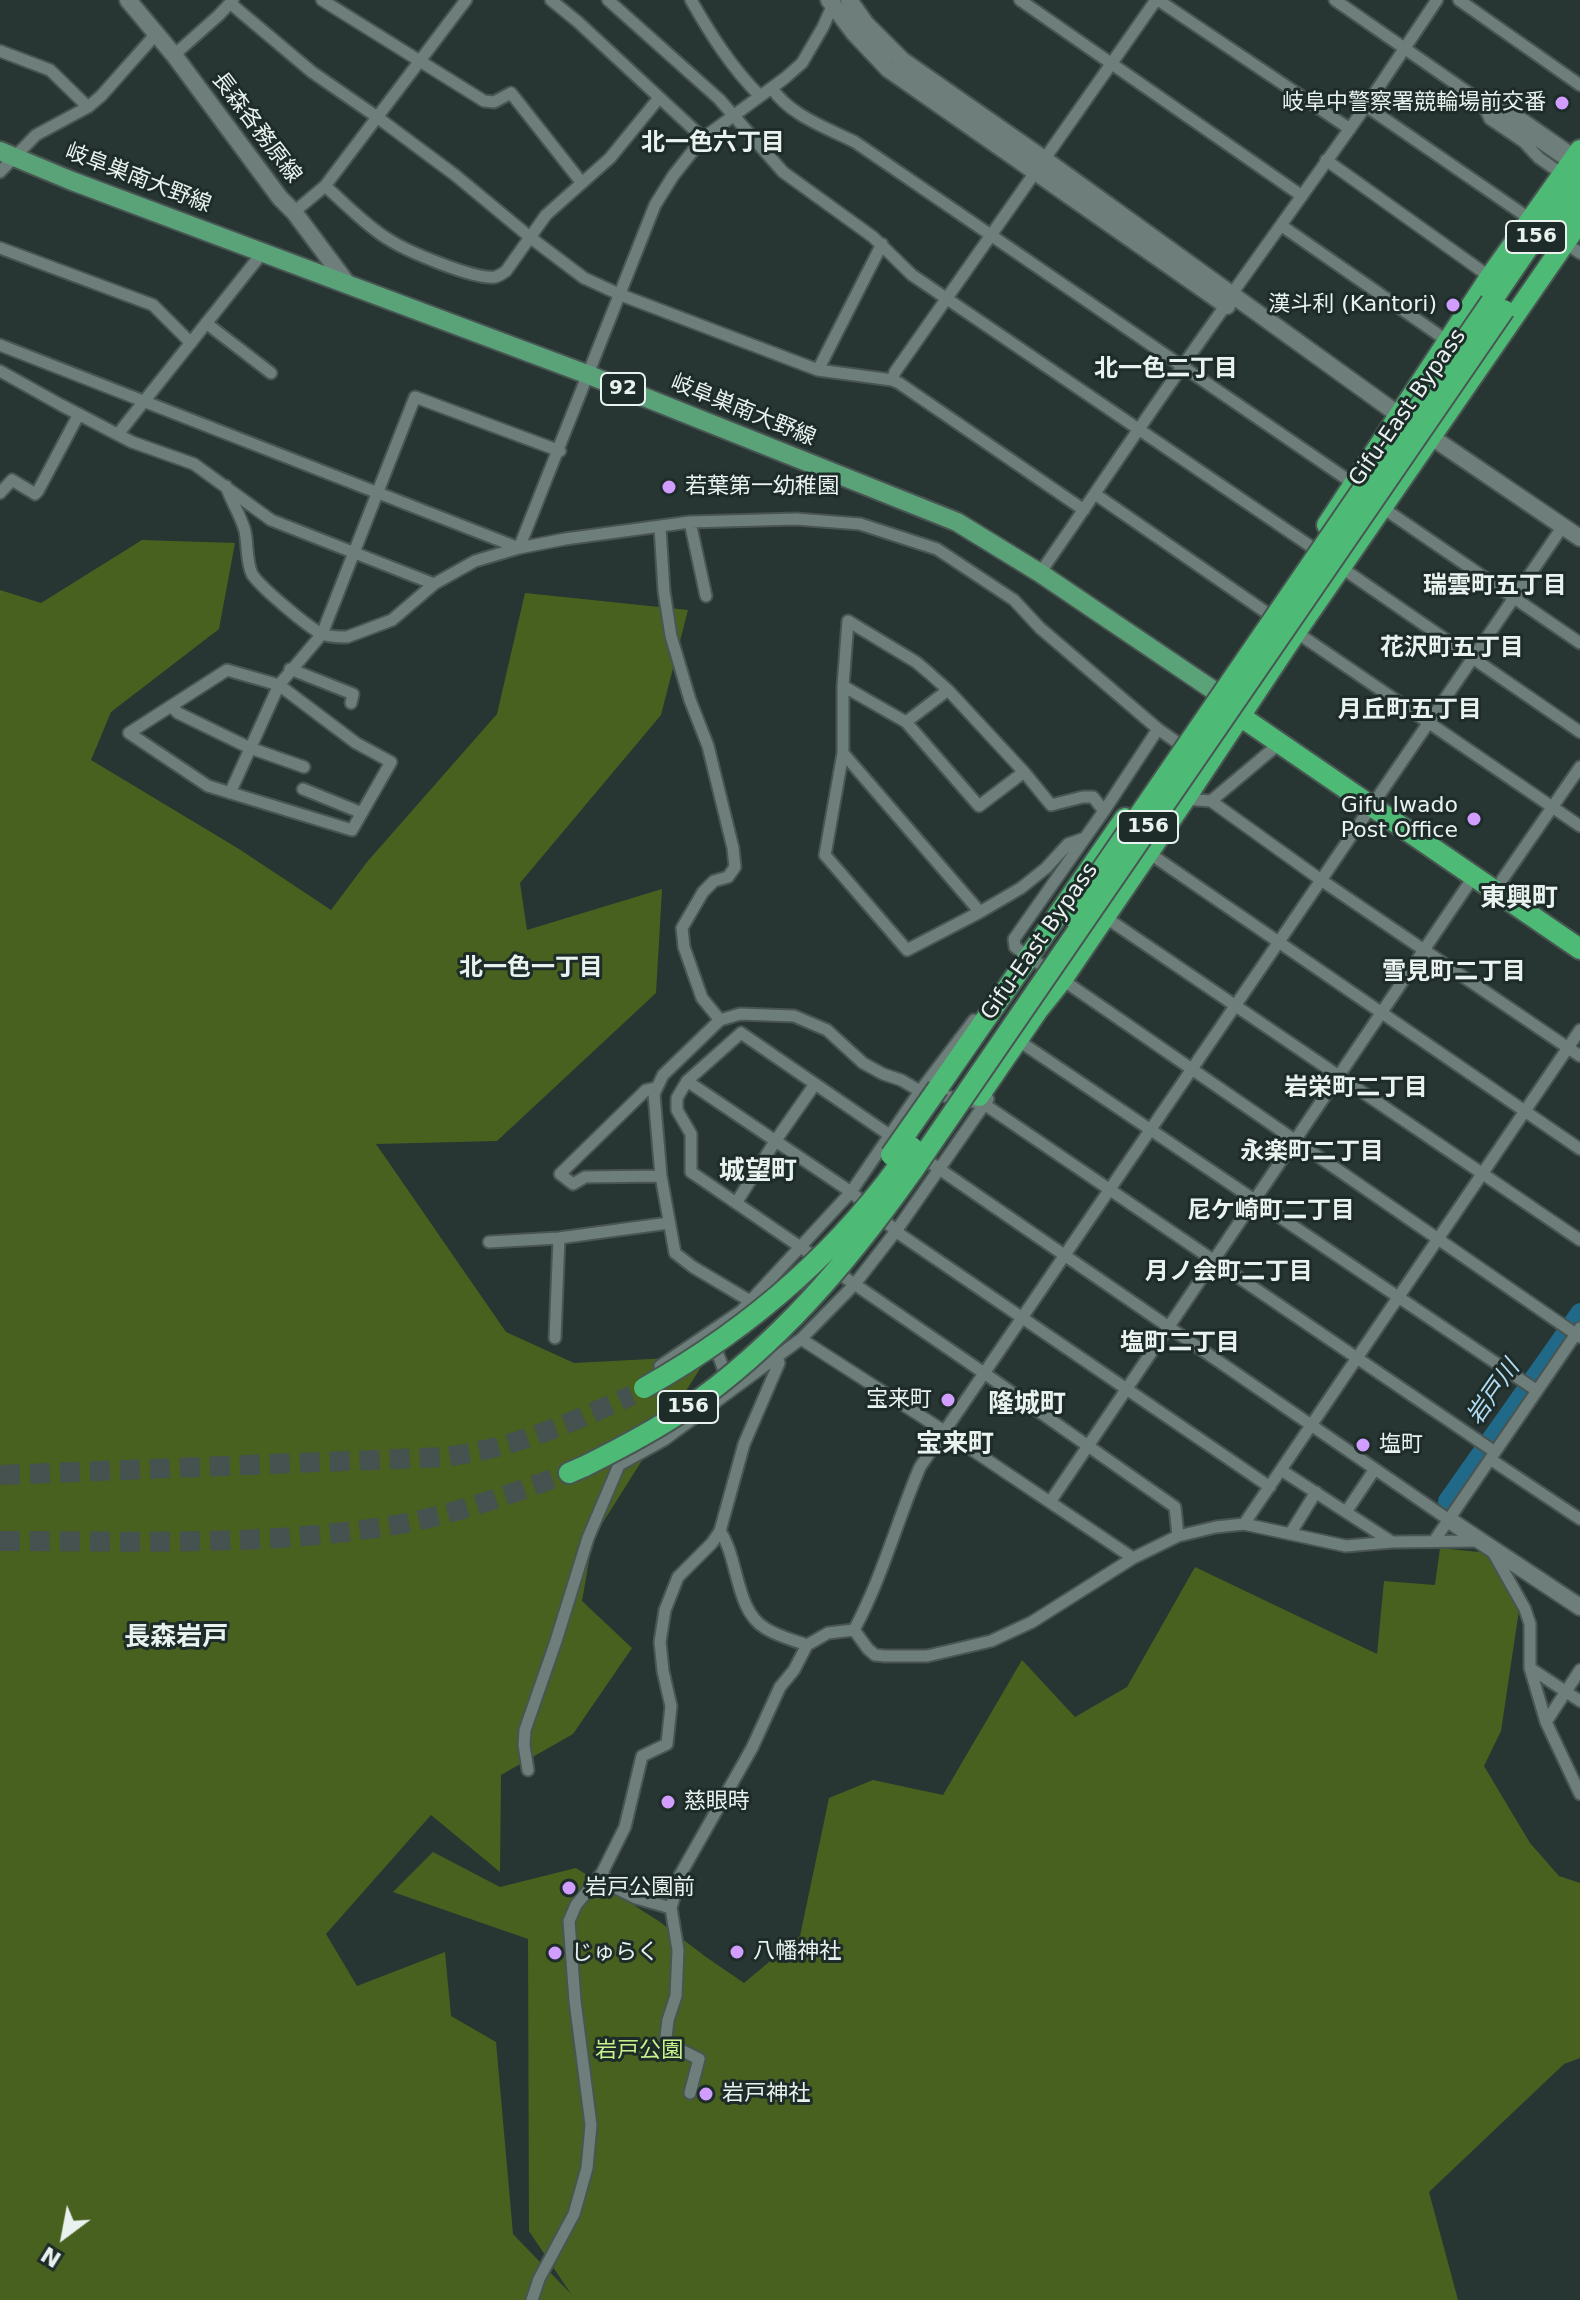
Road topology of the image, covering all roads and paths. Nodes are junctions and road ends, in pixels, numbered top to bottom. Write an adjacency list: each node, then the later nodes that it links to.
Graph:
1 (128, 0): 15 (street, 長森各務原線)
2 (322, 0): 19 (street)
3 (466, 0): 19 (street)
4 (551, 0): 24 (street)
5 (608, 0): 28 (street)
6 (691, 0): 23 (street)
7 (849, 0): 35 (street)
8 (1020, 0): 20 (street)
9 (1157, 0): 20 (street); 30 (street)
10 (1335, 0): 16 (street)
11 (1437, 0): 16 (street)
12 (1459, 0): 21 (street)
13 (232, 2): 18 (street); 29 (street)
14 (832, 2): 22 (street); 35 (street)
15 (156, 34): 18 (street, 長森各務原線); 27 (street)
16 (1405, 49): 25 (street); 26 (street)
17 (0, 51): 27 (street)
18 (174, 55): 41 (street, 長森各務原線)
19 (421, 61): 29 (street); 37 (street)
20 (1112, 63): 35 (street); 39 (street)
21 (1580, 85)
22 (772, 88): 23 (street); 45 (street)
23 (760, 96): 28 (street)
24 (659, 98): 31 (street); 37 (street)
25 (1481, 101): 34 (street); 34 (street)
26 (1366, 106): 30 (street); 42 (street)
27 (88, 107): 32 (street)
28 (734, 115): 31 (street); 47 (street)
29 (377, 117): 38 (street); 46 (street)
30 (1350, 129): 33 (street)
31 (703, 138): 53 (street)
32 (7, 154): 36 (street); 50 (main road, 岐阜巣南大野線 / 92)
33 (1326, 160): 39 (street); 51 (street)
34 (1572, 162): 42 (highway, 156); 56 (highway, Gifu-East Bypass / 156)
35 (1039, 166): 45 (street); 55 (street)
36 (0, 172)
37 (582, 183): 46 (street)
38 (325, 186): 41 (street); 46 (street)
39 (1302, 196): 44 (street)
40 (1580, 199): 56 (highway, Gifu-East Bypass / 156)
41 (294, 212): 52 (street, 長森各務原線)
42 (1530, 219): 51 (highway, 156)
43 (1580, 221): 49 (highway, 156)
44 (1282, 226): 55 (street); 58 (street)
45 (991, 236): 54 (street); 61 (street)
46 (531, 238): 53 (street)
47 (882, 244): 54 (street); 62 (street)
48 (0, 248): 59 (street)
49 (1572, 248): 72 (highway, 156)
50 (263, 252): 52 (main road, 岐阜巣南大野線 / 92); 57 (street)
51 (1490, 277): 58 (highway, 156)
52 (347, 283): 65 (main road, 岐阜巣南大野線 / 92)
53 (621, 295): 62 (street); 65 (street)
54 (947, 300): 66 (street); 70 (street)
55 (1228, 300): 61 (street); 69 (street)
56 (1498, 306): 176 (highway, Gifu-East Bypass / 156, bridge); 181 (highway, Gifu-East Bypass / 156, bridge)
57 (206, 323): 59 (street); 64 (street)
58 (1449, 342): 69 (highway, 156)
59 (191, 343): 67 (street)
60 (0, 345): 67 (street)
61 (1181, 366): 70 (street); 74 (street)
62 (818, 370): 66 (street)
63 (0, 371): 68 (street)
64 (271, 373)
65 (589, 375): 73 (street); 89 (main road, 岐阜巣南大野線 / 92)
66 (892, 380): 80 (street)
67 (144, 401): 71 (street); 77 (street)
68 (79, 414): 71 (street); 76 (street)
69 (1399, 415): 72 (street); 74 (highway, 156)
70 (1140, 429): 78 (street); 85 (street)
71 (118, 434): 75 (street)
72 (1432, 437): 79 (highway, 156); 82 (street)
73 (560, 451): 77 (street); 86 (street)
74 (1354, 484): 85 (highway, 156)
75 (226, 486): 87 (street); 95 (street)
76 (0, 493)
77 (377, 494): 86 (street); 87 (street)
78 (1095, 494): 80 (street); 93 (street)
79 (1383, 508): 88 (highway, 156); 92 (street)
80 (1084, 510): 89 (street)
81 (690, 522): 83 (street); 91 (street); 108 (street)
82 (1563, 526): 84 (street); 92 (street)
83 (660, 527): 86 (street); 141 (street)
84 (1580, 538)
85 (1312, 547): 88 (street); 93 (highway, 156)
86 (519, 548): 90 (street)
87 (354, 551): 90 (street); 95 (street)
88 (1342, 568): 94 (highway, 156); 97 (street)
89 (1040, 573): 102 (main road, 岐阜巣南大野線 / 92)
90 (434, 584): 95 (street)
91 (706, 596)
92 (1514, 598): 96 (street); 97 (street)
93 (1267, 613): 102 (highway, 156)
94 (1296, 632): 105 (highway, 156); 107 (street)
95 (322, 634): 98 (street)
96 (1580, 643)
97 (1473, 658): 107 (street); 109 (street)
98 (290, 669): 99 (street); 103 (street)
99 (279, 685): 104 (street); 112 (street); 124 (street)
100 (843, 686): 101 (street); 106 (street); 113 (street)
101 (948, 690): 106 (street); 116 (street)
102 (1213, 690): 105 (highway); 110 (highway, 156)
103 (351, 703)
104 (171, 706): 112 (street); 118 (street)
105 (1243, 712): 111 (highway); 119 (highway, 156); 121 (highway)
106 (906, 722): 116 (street)
107 (1428, 723): 121 (street); 122 (street)
108 (1158, 729): 110 (street); 123 (street)
109 (1580, 732)
110 (1178, 743): 137 (highway, 156)
111 (1280, 743): 120 (street); 121 (highway)
112 (250, 748): 114 (street); 118 (street)
113 (843, 753): 131 (street); 131 (street)
114 (304, 767)
115 (1580, 767): 122 (street)
116 (1024, 772): 123 (street)
117 (303, 789): 124 (street)
118 (230, 793): 124 (street)
119 (1185, 799): 120 (street); 127 (highway, 156)
120 (1211, 801): 129 (street)
121 (1375, 802): 128 (highway); 129 (street); 130 (highway)
122 (1553, 806): 125 (street); 130 (street)
123 (1104, 811): 126 (street)
124 (362, 813)
125 (1580, 826)
126 (1085, 838): 131 (street); 137 (street)
127 (1149, 853): 132 (highway, 156); 134 (street)
128 (1474, 876): 135 (highway); 136 (street)
129 (1321, 880): 134 (street); 136 (street)
130 (1502, 880): 133 (highway)
131 (980, 912)
132 (1105, 917): 138 (highway, 156); 139 (street)
133 (1580, 934)
134 (1279, 942): 139 (street); 140 (street)
135 (1580, 949)
136 (1424, 950): 140 (street); 144 (street)
137 (1029, 957): 138 (street); 151 (highway, 156)
138 (1062, 980): 143 (street); 146 (street); 152 (highway, 156)
139 (1235, 1005): 146 (street); 147 (street)
140 (1381, 1013): 147 (street); 153 (street)
141 (720, 1020): 150 (street); 151 (street)
142 (1580, 1030): 144 (street)
143 (1025, 1045): 152 (street); 154 (street)
144 (1567, 1048): 145 (street); 153 (street)
145 (1580, 1056)
146 (1191, 1069): 154 (street); 157 (street)
147 (1338, 1076): 157 (street); 160 (street)
148 (687, 1081): 149 (street); 156 (street); 165 (street)
149 (815, 1084): 155 (street); 156 (street)
150 (655, 1088): 161 (street); 161 (street)
151 (929, 1089): 152 (street); 155 (street); 176 (highway, 156, bridge)
152 (982, 1100): 159 (street); 162 (street); 181 (highway, 156)
153 (1524, 1111): 158 (street); 160 (street)
154 (1150, 1129): 162 (street); 164 (street)
155 (889, 1135): 159 (street); 163 (street)
156 (776, 1140): 163 (street); 165 (street)
157 (1295, 1141): 164 (street); 169 (street)
158 (1580, 1149)
159 (939, 1169): 167 (street); 173 (street)
160 (1482, 1174): 169 (street); 170 (street)
161 (661, 1176): 166 (street)
162 (1109, 1189): 173 (street); 174 (street)
163 (851, 1192): 167 (street); 172 (street)
164 (1255, 1200): 174 (street); 177 (street)
165 (736, 1203): 172 (street)
166 (669, 1223): 168 (street); 178 (street)
167 (896, 1231): 175 (street); 179 (street)
168 (559, 1238): 171 (street); 184 (street)
169 (1438, 1239): 177 (street); 183 (street)
170 (1580, 1240)
171 (489, 1242)
172 (799, 1247): 175 (street); 178 (street)
173 (1064, 1255): 179 (street); 180 (street)
174 (1214, 1260): 180 (street); 187 (street)
175 (854, 1285): 185 (street); 189 (street)
176 (789, 1288): 193 (highway, Gifu-East Bypass / 156, bridge)
177 (1398, 1297): 187 (street); 192 (street)
178 (750, 1301): 182 (street)
179 (1021, 1317): 189 (street); 190 (street)
180 (1168, 1327): 190 (street); 194 (street)
181 (780, 1332): 198 (highway, Gifu-East Bypass / 156, bridge)
182 (710, 1333): 188 (street); 191 (street)
183 (1578, 1333): 192 (street)
184 (555, 1338)
185 (801, 1339): 186 (street); 195 (street)
186 (777, 1356): 191 (street); 208 (street)
187 (1357, 1358): 194 (street); 197 (street)
188 (660, 1366)
189 (984, 1373): 195 (street); 196 (street)
190 (1126, 1389): 196 (street); 201 (street)
191 (731, 1390): 223 (street)
192 (1535, 1390): 197 (street)
193 (638, 1392)
194 (1311, 1426): 199 (street); 200 (street)
195 (944, 1431): 203 (street); 216 (street)
196 (1088, 1446): 203 (street); 210 (street)
197 (1493, 1454): 205 (street); 206 (street)
198 (577, 1469)
199 (1375, 1469): 204 (street); 206 (street)
200 (1281, 1470): 201 (street); 202 (street)
201 (1270, 1487): 207 (street)
202 (1316, 1492): 204 (street); 209 (street)
203 (1050, 1502): 214 (street)
204 (1346, 1512): 212 (street)
205 (1580, 1519)
206 (1449, 1520): 211 (street); 213 (street)
207 (1244, 1524): 209 (street); 210 (street)
208 (720, 1531): 217 (street); 226 (street)
209 (1290, 1534): 212 (street)
210 (1178, 1536): 214 (street)
211 (1434, 1541): 212 (street); 213 (street)
212 (1392, 1542)
213 (1486, 1544): 215 (street); 218 (street)
214 (1133, 1558): 216 (street)
215 (1580, 1607)
216 (854, 1630): 217 (street)
217 (807, 1645): 227 (street)
218 (1530, 1668): 220 (street); 222 (street)
219 (1580, 1670): 220 (street)
220 (1566, 1692): 221 (street); 222 (street)
221 (1580, 1701)
222 (1546, 1722): 224 (street)
223 (528, 1770)
224 (1576, 1779): 225 (street)
225 (1580, 1794)
226 (602, 1873): 227 (street); 229 (street)
227 (671, 1908): 228 (street)
228 (690, 2093)
229 (532, 2300)

